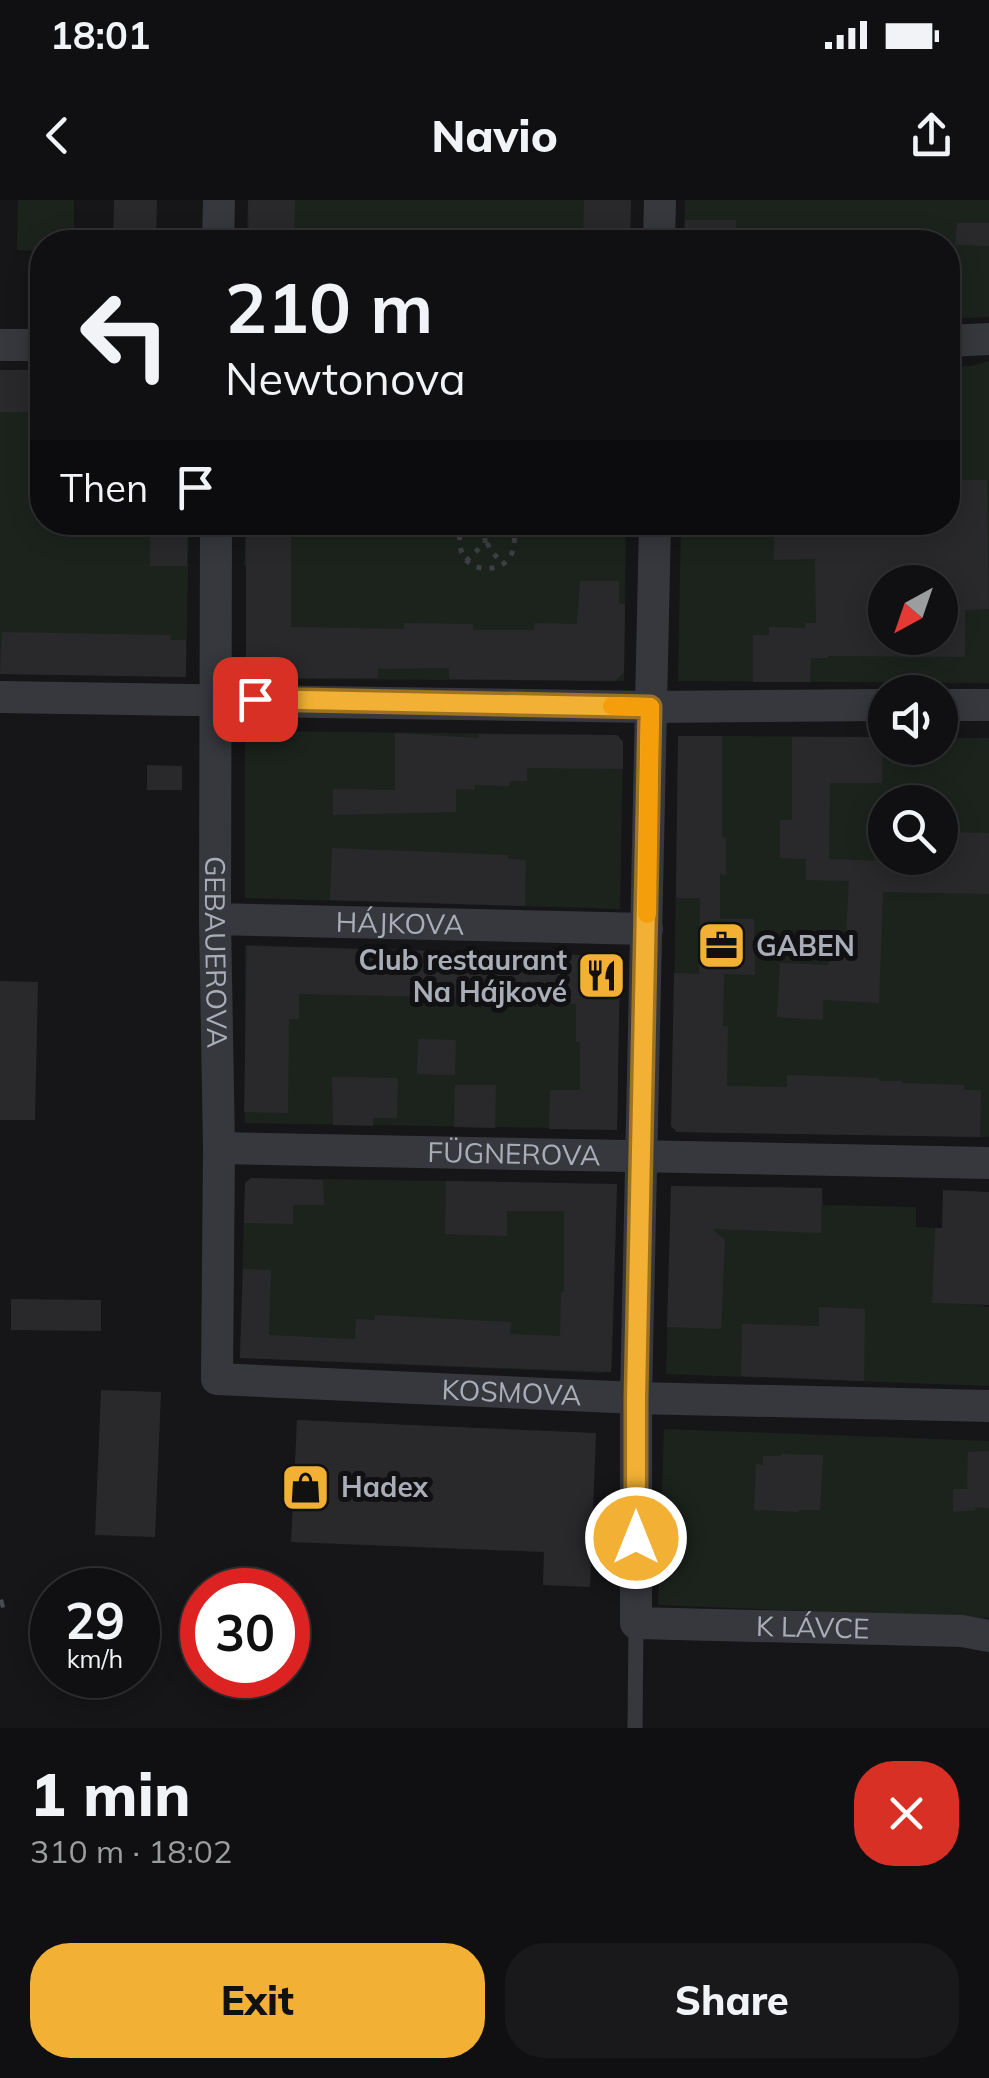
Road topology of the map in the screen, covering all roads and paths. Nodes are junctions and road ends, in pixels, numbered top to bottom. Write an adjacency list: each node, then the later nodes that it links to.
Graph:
1 (219, 200): 3 (street)
2 (660, 200): 4 (street)
3 (218, 230)
4 (659, 230)
5 (989, 339): 6 (street)
6 (960, 340)
7 (0, 345): 8 (street)
8 (30, 345)
9 (216, 535): 18 (street, GEBAUEROVA)
10 (460, 535): 15 (path)
11 (486, 535): 14 (path)
12 (514, 535): 16 (path)
13 (655, 535): 22 (street)
14 (486, 540): 15 (path); 16 (path)
15 (466, 561): 16 (path)
16 (504, 563)
17 (0, 697): 18 (street)
18 (215, 698): 22 (street); 23 (street, GEBAUEROVA)
19 (989, 704): 21 (street)
20 (868, 705): 22 (street)
21 (958, 705)
22 (650, 707): 24 (street)
23 (215, 919): 24 (street, HÁJKOVA); 25 (street, GEBAUEROVA)
24 (647, 928): 26 (street)
25 (219, 1148): 26 (street, FÜGNEROVA); 28 (street, GEBAUEROVA)
26 (642, 1157): 27 (street, FÜGNEROVA); 29 (street)
27 (989, 1163)
28 (217, 1379): 29 (street, KOSMOVA)
29 (636, 1398): 30 (street, KOSMOVA); 31 (street)
30 (989, 1406)
31 (636, 1623): 32 (street, K LÁVCE); 33 (lane)
32 (989, 1636)
33 (635, 1728)

